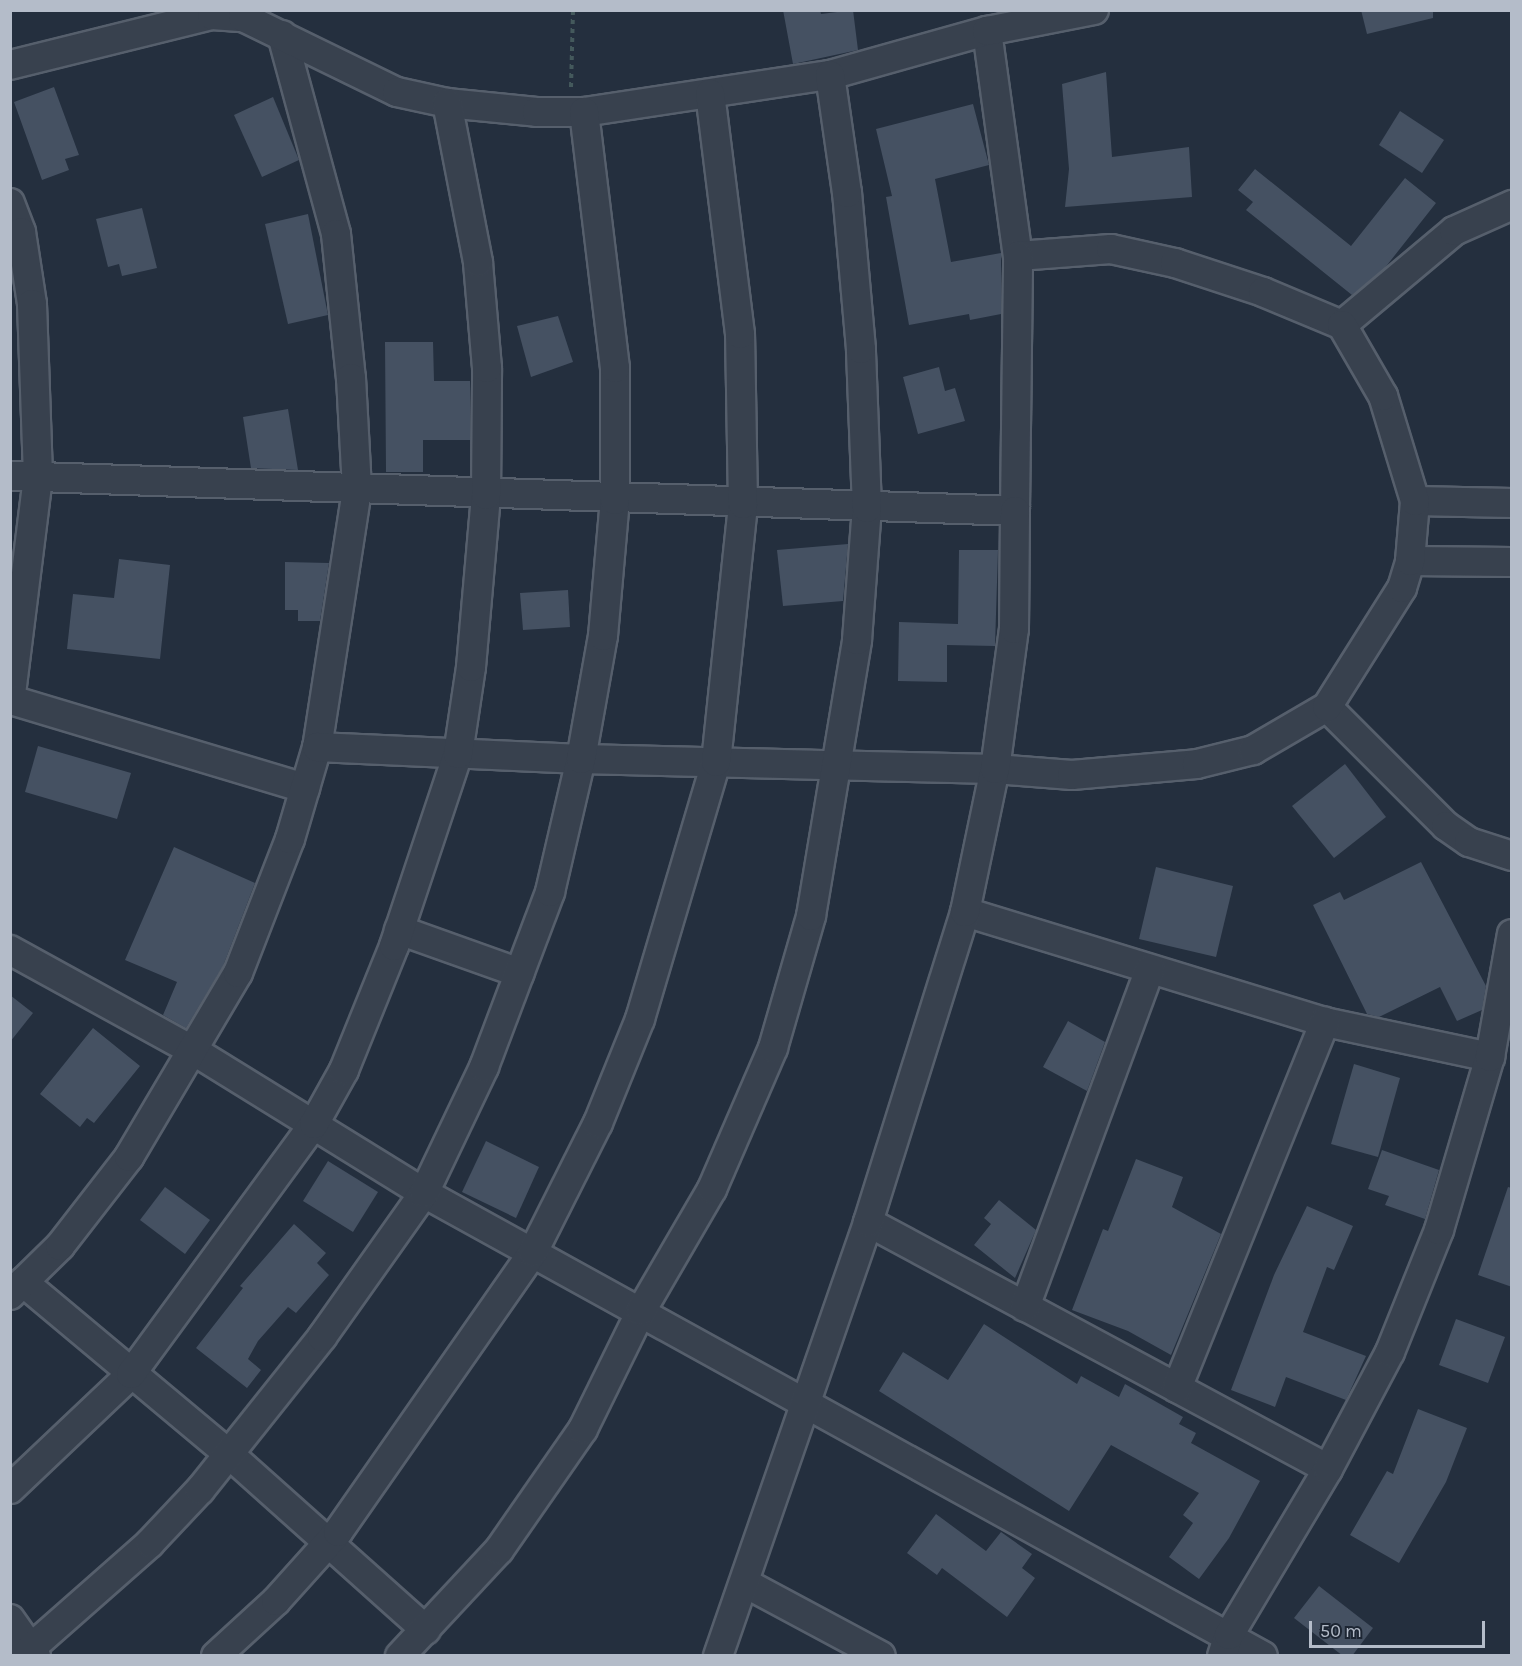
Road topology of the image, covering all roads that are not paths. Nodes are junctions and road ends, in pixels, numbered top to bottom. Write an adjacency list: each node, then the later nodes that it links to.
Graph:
1 (1094, 10): 2 (street)
2 (987, 32): 5 (street); 11 (street)
3 (282, 35): 4 (street); 7 (street); 15 (street)
4 (10, 65)
5 (830, 75): 6 (street); 21 (street)
6 (710, 94): 8 (street); 20 (street)
7 (447, 104): 8 (street); 16 (street)
8 (578, 112): 17 (street)
9 (10, 203): 14 (street)
10 (1512, 205): 12 (street)
11 (1018, 256): 12 (street); 22 (street)
12 (1342, 325): 18 (street)
13 (10, 476): 14 (street)
14 (39, 477): 15 (street); 25 (street)
15 (357, 490): 16 (street); 27 (street)
16 (486, 495): 17 (street); 28 (street)
17 (615, 500): 20 (street); 29 (street)
18 (1415, 501): 19 (street); 23 (street)
19 (1512, 503)
20 (743, 504): 21 (street); 30 (street)
21 (867, 508): 22 (street); 31 (street)
22 (1015, 511): 32 (street)
23 (1410, 561): 24 (street); 26 (street)
24 (1512, 562)
25 (11, 700): 33 (street)
26 (1327, 707): 32 (street); 34 (street)
27 (317, 747): 28 (street); 33 (street)
28 (458, 754): 29 (street); 36 (street)
29 (581, 759): 30 (street); 40 (street)
30 (716, 762): 31 (street); 47 (street)
31 (837, 765): 32 (street); 50 (street)
32 (995, 769): 35 (street)
33 (305, 788): 42 (street)
34 (1512, 856)
35 (964, 912): 39 (street); 46 (street)
36 (399, 930): 40 (street); 44 (street)
37 (1512, 934): 43 (street)
38 (10, 950): 42 (street)
39 (1150, 969): 41 (street); 49 (street)
40 (520, 973): 45 (street)
41 (1325, 1022): 43 (street); 52 (street)
42 (194, 1051): 44 (street); 48 (street)
43 (1490, 1057): 55 (street)
44 (314, 1124): 45 (street); 51 (street)
45 (424, 1193): 47 (street); 54 (street)
46 (868, 1222): 49 (street); 53 (street)
47 (533, 1252): 50 (street); 57 (street)
48 (17, 1289): 51 (street)
49 (1025, 1307): 52 (street)
50 (641, 1311): 53 (street); 60 (street)
51 (131, 1374): 54 (street); 56 (street)
52 (1177, 1388): 55 (street)
53 (804, 1401): 58 (street); 61 (street)
54 (230, 1455): 57 (street); 63 (street)
55 (1328, 1468): 61 (street)
56 (10, 1489)
57 (328, 1543): 60 (street); 64 (street)
58 (745, 1583): 62 (street); 66 (street)
59 (10, 1619): 63 (street)
60 (426, 1629): 65 (street)
61 (1226, 1645): 68 (street)
62 (847, 1647): 67 (street)
63 (30, 1653)
64 (216, 1656)
65 (400, 1656)
66 (718, 1656)
67 (881, 1656)
68 (1263, 1656)

